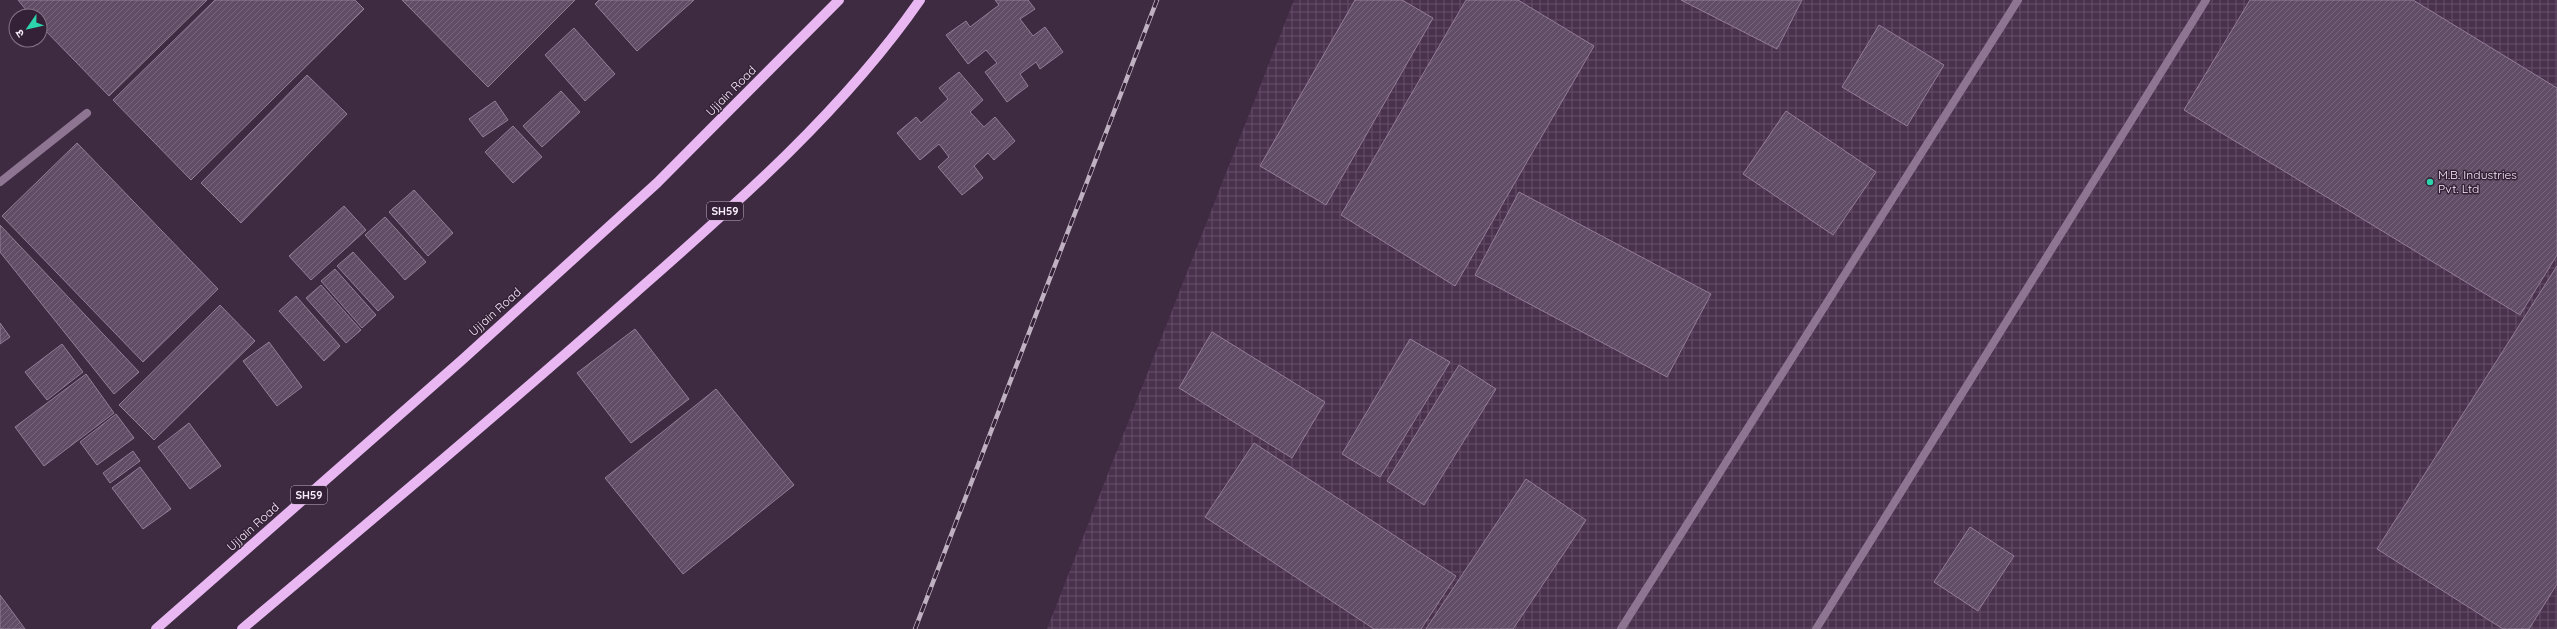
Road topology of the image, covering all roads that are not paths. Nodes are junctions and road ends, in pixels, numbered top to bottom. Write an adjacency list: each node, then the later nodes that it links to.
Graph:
1 (839, 0): 7 (main road, Ujjain Road / SH59)
2 (920, 0): 8 (main road, SH59)
3 (2018, 0): 9 (street)
4 (2206, 0): 10 (street)
5 (87, 113): 6 (street)
6 (0, 182)
7 (156, 629)
8 (242, 629)
9 (1621, 629)
10 (1816, 629)

